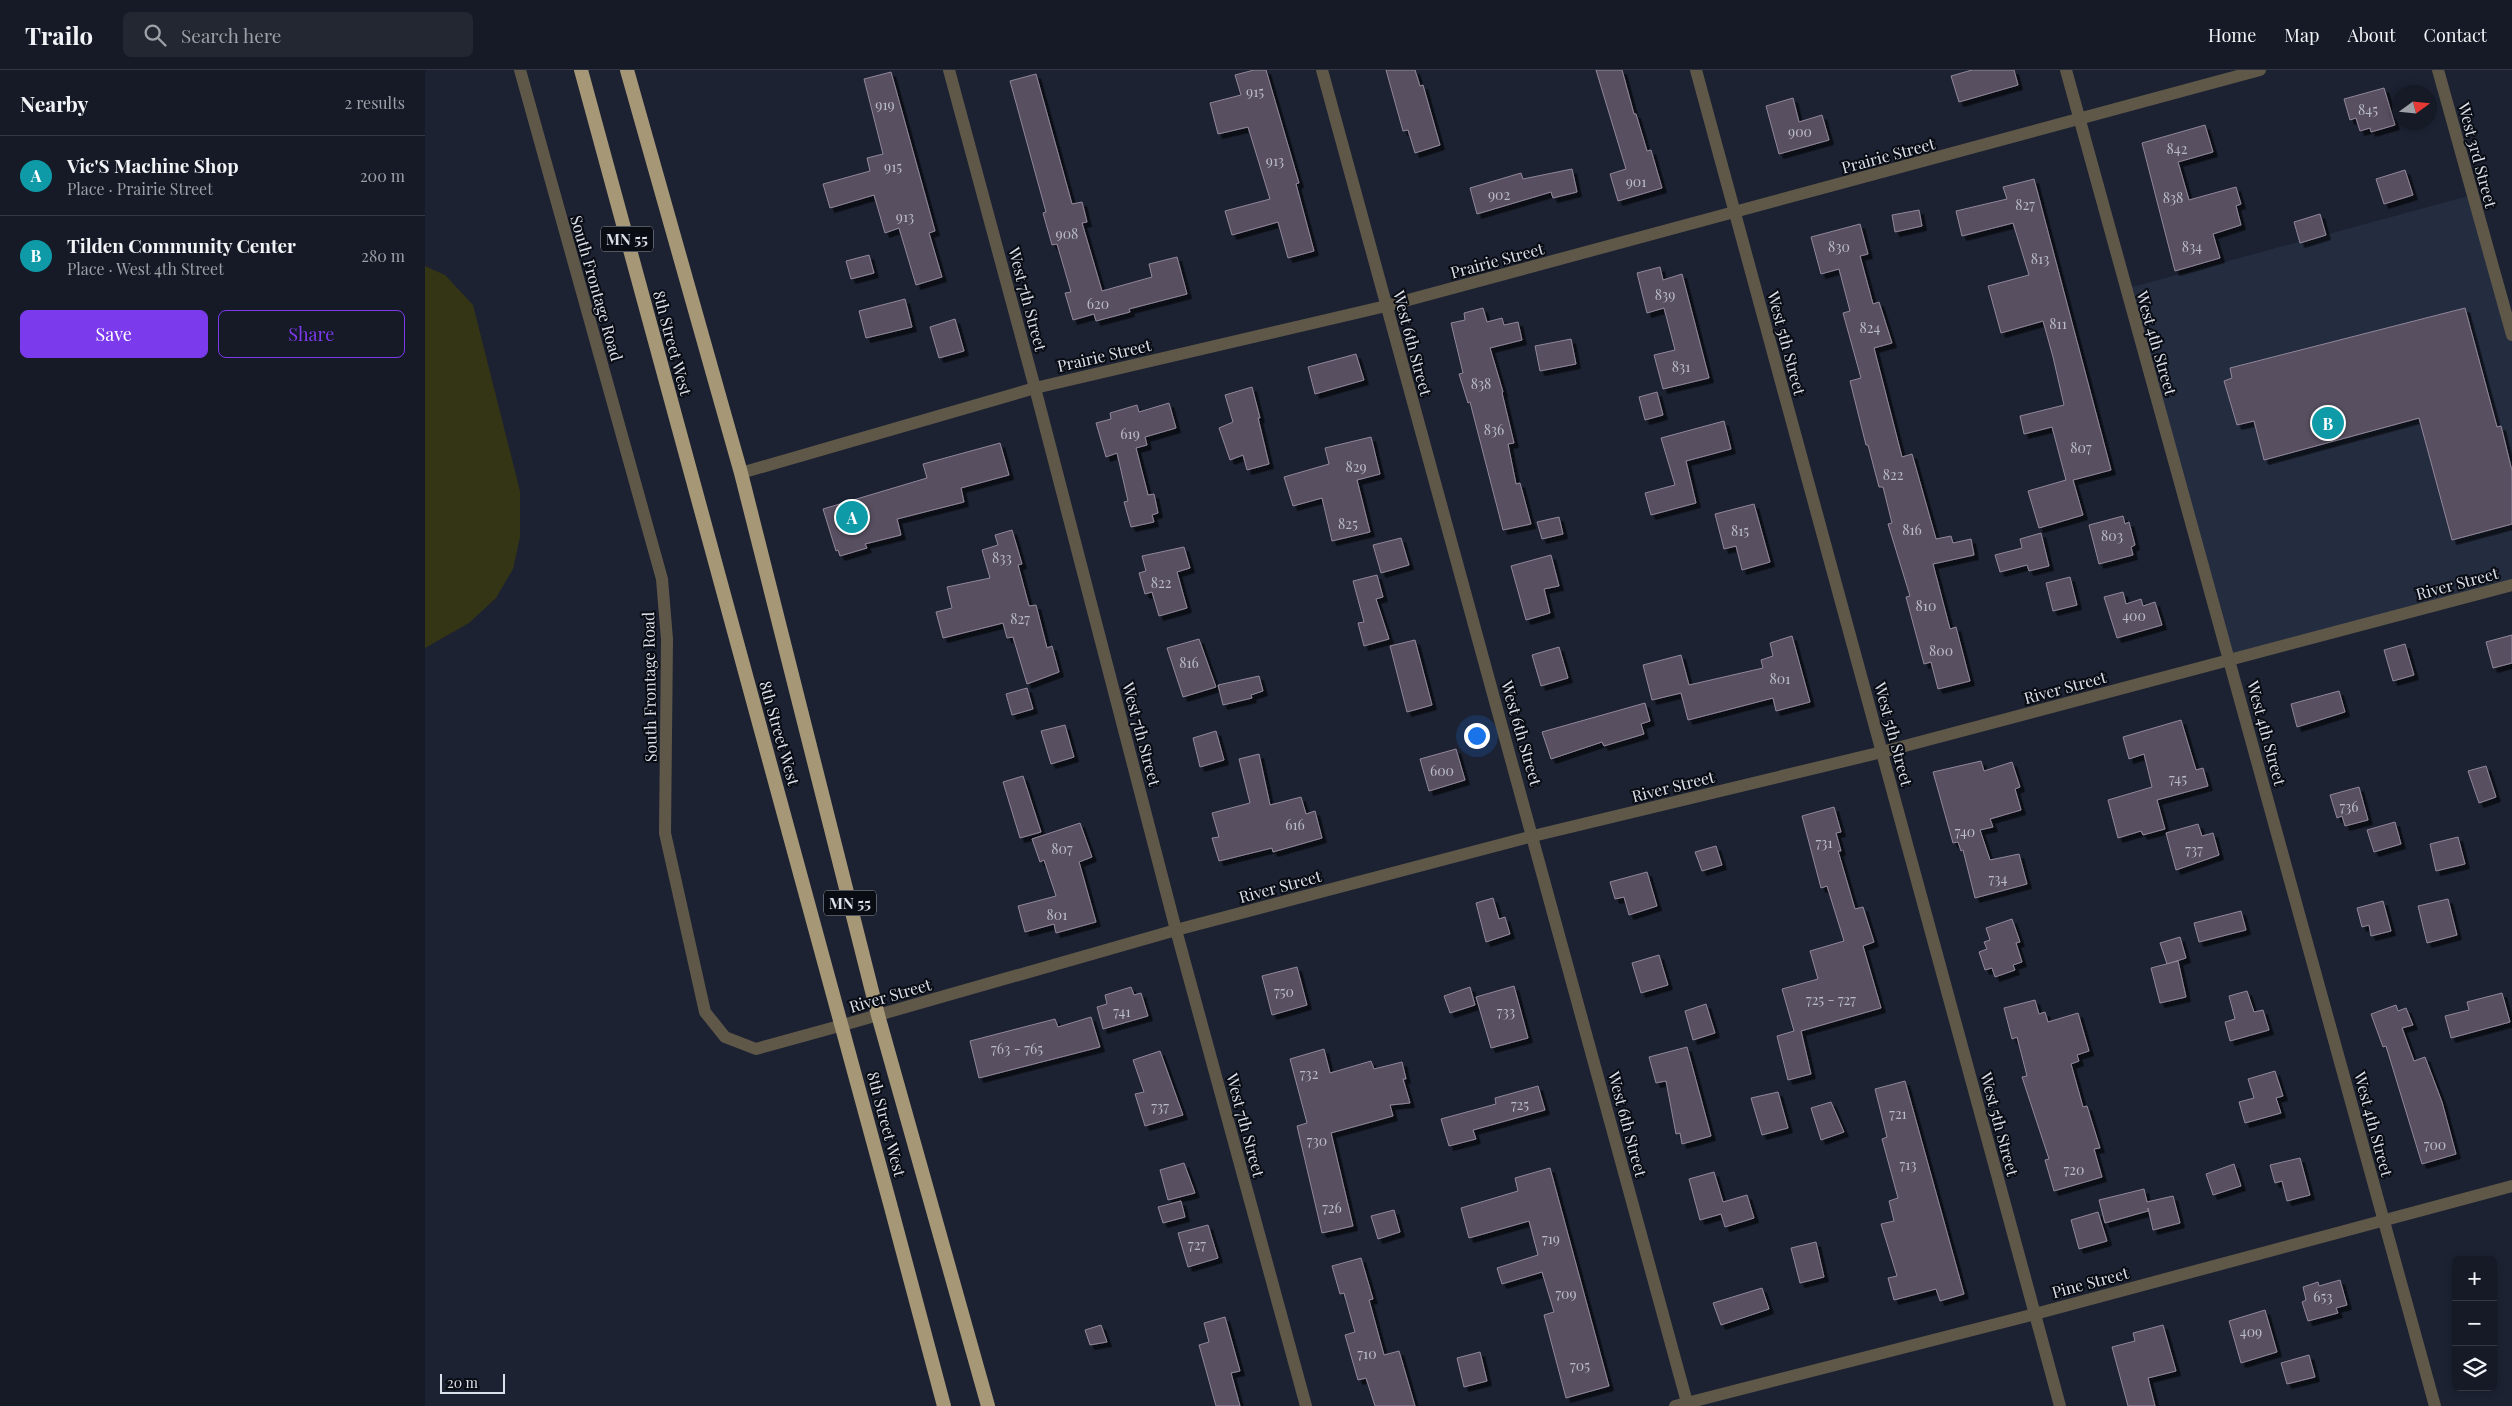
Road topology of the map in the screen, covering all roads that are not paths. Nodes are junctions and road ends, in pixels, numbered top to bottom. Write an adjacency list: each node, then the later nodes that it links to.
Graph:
1 (520, 70): 22 (street, South Frontage Road)
2 (581, 70): 22 (highway, 8th Street West / MN 55)
3 (627, 70): 15 (highway, 8th Street West / MN 55)
4 (949, 70): 14 (street, West 7th Street)
5 (1322, 70): 12 (street, West 6th Street)
6 (1696, 70): 11 (street, West 5th Street)
7 (2066, 70): 10 (street, West 4th Street)
8 (2260, 70): 10 (street, Prairie Street)
9 (2438, 70): 13 (street, West 3rd Street)
10 (2079, 119): 11 (street, Prairie Street); 17 (street, West 4th Street)
11 (1734, 214): 12 (street, Prairie Street); 18 (street, West 5th Street)
12 (1386, 306): 14 (street, Prairie Street); 19 (street, West 6th Street)
13 (2512, 335)
14 (1035, 388): 15 (street, Prairie Street); 20 (street, West 7th Street)
15 (741, 473): 21 (highway, 8th Street West / MN 55)
16 (2512, 585): 17 (street, River Street)
17 (2230, 660): 18 (street, River Street); 24 (street, West 4th Street)
18 (1883, 752): 19 (street, River Street); 25 (street, West 5th Street)
19 (1533, 836): 20 (street, River Street); 26 (street, West 6th Street)
20 (1176, 930): 21 (street, River Street); 29 (street, West 7th Street)
21 (878, 1015): 22 (street, River Street); 28 (highway, 8th Street West / MN 55)
22 (843, 1025): 27 (highway, 8th Street West / MN 55)
23 (2512, 1186): 24 (street, Pine Street)
24 (2384, 1220): 25 (street, Pine Street); 31 (street, West 4th Street)
25 (2035, 1314): 26 (street, Pine Street); 30 (street, West 5th Street)
26 (1683, 1405)
27 (944, 1406)
28 (988, 1406)
29 (1306, 1406)
30 (2060, 1406)
31 (2435, 1406)

